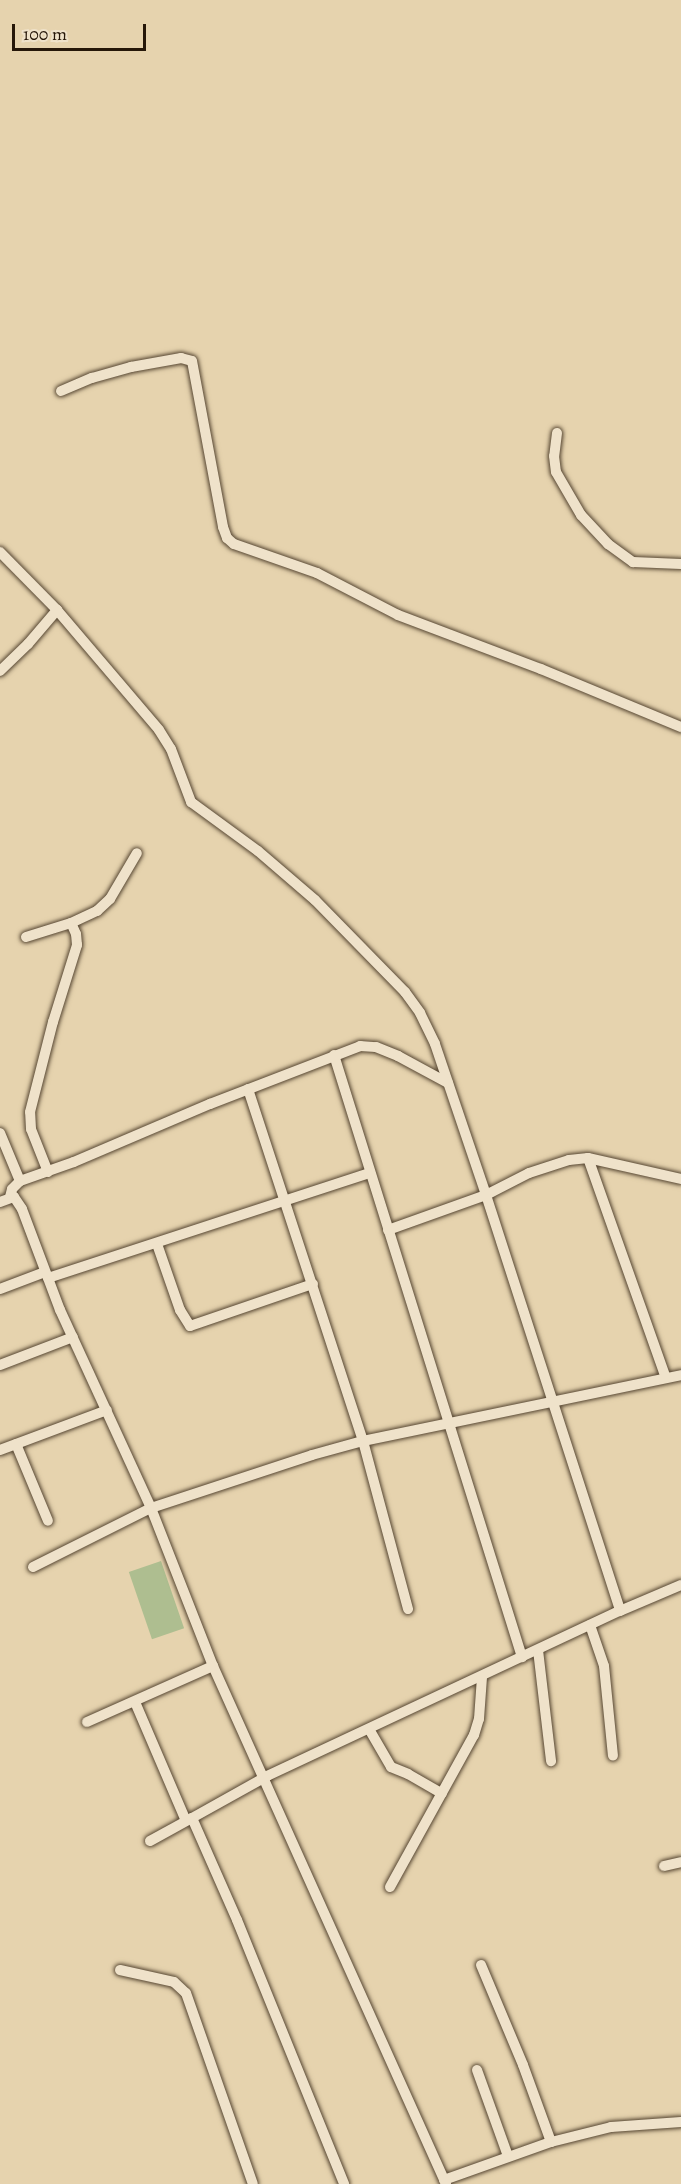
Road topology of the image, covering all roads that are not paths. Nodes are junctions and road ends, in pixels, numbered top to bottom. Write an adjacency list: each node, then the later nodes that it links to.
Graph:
1 (61, 391): 7 (street)
2 (557, 433): 4 (street)
3 (2, 557): 5 (street)
4 (681, 564)
5 (57, 610): 6 (street); 12 (street)
6 (0, 671)
7 (681, 727)
8 (137, 853): 9 (street)
9 (71, 923): 10 (street); 16 (street)
10 (26, 937)
11 (334, 1055): 12 (street); 13 (street); 17 (street)
12 (448, 1083): 20 (street)
13 (248, 1089): 16 (street); 22 (street)
14 (0, 1133): 19 (street)
15 (588, 1158): 18 (street); 20 (street); 31 (street)
16 (48, 1173): 19 (street)
17 (370, 1173): 22 (street); 23 (street)
18 (681, 1179)
19 (21, 1181): 21 (street)
20 (486, 1195): 23 (street); 32 (street)
21 (5, 1199): 25 (street)
22 (286, 1202): 24 (street); 26 (street)
23 (388, 1230): 34 (street)
24 (157, 1244): 25 (street); 26 (street)
25 (46, 1275): 27 (street); 28 (street)
26 (313, 1284): 35 (street)
27 (0, 1289)
28 (74, 1337): 29 (street); 33 (street)
29 (0, 1365)
30 (681, 1375): 31 (street)
31 (666, 1378): 32 (street)
32 (552, 1400): 34 (street); 43 (street)
33 (106, 1410): 36 (street); 38 (street)
34 (451, 1422): 35 (street); 46 (street)
35 (363, 1441): 38 (street); 42 (street)
36 (16, 1444): 37 (street); 39 (street)
37 (0, 1450)
38 (151, 1508): 40 (street); 47 (street)
39 (48, 1521)
40 (33, 1567)
41 (681, 1585): 43 (street)
42 (408, 1609)
43 (620, 1611): 44 (street)
44 (590, 1625): 45 (street); 52 (street)
45 (538, 1650): 46 (street); 53 (street)
46 (522, 1657): 48 (street)
47 (213, 1666): 49 (street); 54 (street)
48 (482, 1677): 51 (street); 55 (street)
49 (135, 1702): 50 (street); 56 (street)
50 (87, 1722)
51 (369, 1729): 54 (street); 55 (street)
52 (613, 1756)
53 (551, 1761)
54 (263, 1778): 56 (street); 67 (street)
55 (442, 1794): 60 (street)
56 (189, 1819): 57 (street); 69 (street)
57 (150, 1841)
58 (681, 1862): 59 (street)
59 (664, 1866)
60 (390, 1887)
61 (481, 1965): 65 (street)
62 (120, 1970): 68 (street)
63 (477, 2070): 66 (street)
64 (681, 2122): 65 (street)
65 (550, 2142): 66 (street)
66 (508, 2156): 67 (street)
67 (445, 2182)
68 (253, 2184)
69 (344, 2184)

